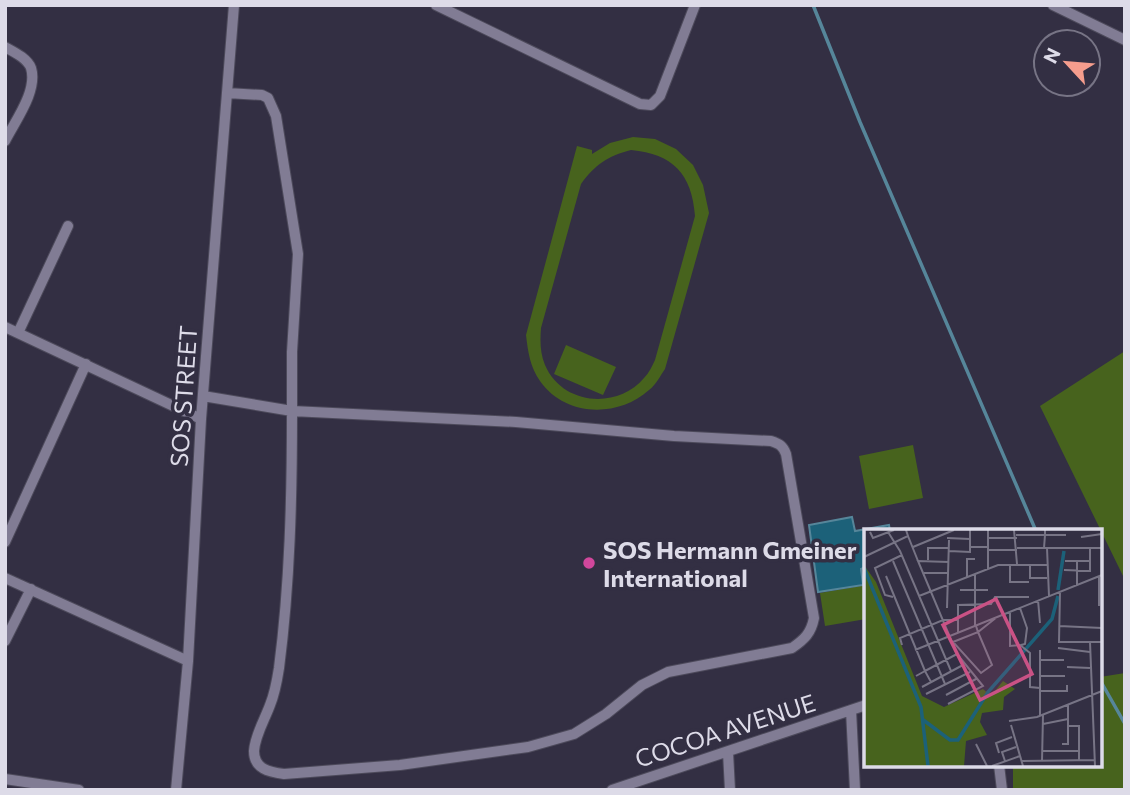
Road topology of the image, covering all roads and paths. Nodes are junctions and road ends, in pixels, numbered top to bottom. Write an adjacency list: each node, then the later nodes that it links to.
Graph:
1 (234, 5): 7 (street, SOS STREET)
2 (436, 5): 3 (street)
3 (695, 5)
4 (1053, 5): 5 (street)
5 (1125, 40)
6 (5, 47): 8 (street)
7 (227, 93): 13 (street, SOS STREET); 14 (street)
8 (5, 141)
9 (68, 226): 11 (street)
10 (5, 327): 11 (street)
11 (18, 333): 12 (street)
12 (86, 365): 15 (street); 16 (street)
13 (203, 396): 14 (street); 15 (street, SOS STREET)
14 (292, 411): 14 (street)
15 (201, 419): 20 (street, SOS STREET)
16 (5, 542)
17 (5, 578): 18 (street)
18 (31, 589): 19 (street); 20 (street)
19 (5, 641)
20 (188, 661): 27 (street, SOS STREET)
21 (864, 706): 22 (street, COCOA AVENUE)
22 (851, 710): 23 (street, COCOA AVENUE); 30 (street)
23 (728, 751): 28 (street, COCOA AVENUE); 29 (street)
24 (999, 767): 31 (street)
25 (5, 779): 26 (street)
26 (79, 790)
27 (176, 790)
28 (612, 790)
29 (730, 790)
30 (855, 790)
31 (1002, 790)

